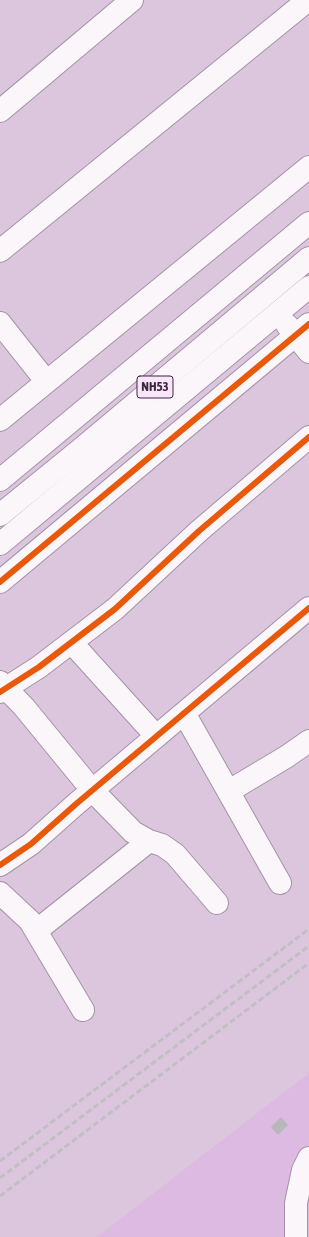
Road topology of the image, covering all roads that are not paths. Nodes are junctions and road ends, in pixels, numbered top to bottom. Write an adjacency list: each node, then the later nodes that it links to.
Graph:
1 (308, 0): 6 (main road)
2 (120, 4): 3 (main road)
3 (0, 111)
4 (309, 168): 12 (main road)
5 (309, 223): 15 (main road, NH53)
6 (0, 251)
7 (309, 258): 16 (main road, NH53)
8 (309, 287): 9 (main road)
9 (277, 313): 11 (main road); 17 (main road)
10 (0, 323): 12 (main road)
11 (305, 337): 18 (main road)
12 (46, 382): 13 (main road)
13 (0, 420)
14 (309, 437): 20 (main road)
15 (0, 480)
16 (0, 515)
17 (0, 544)
18 (0, 582)
19 (309, 608): 22 (main road)
20 (72, 643): 21 (main road); 23 (main road)
21 (2, 687): 25 (main road)
22 (184, 713): 23 (main road); 26 (main road)
23 (156, 736): 25 (main road)
24 (309, 741): 26 (main road)
25 (92, 790): 27 (main road); 28 (main road)
26 (229, 791): 29 (main road)
27 (149, 842): 31 (main road); 32 (main road)
28 (0, 865)
29 (280, 884)
30 (0, 893): 32 (main road)
31 (217, 903)
32 (36, 931): 33 (main road)
33 (83, 1010)
34 (309, 1158): 35 (main road)
35 (296, 1237)

